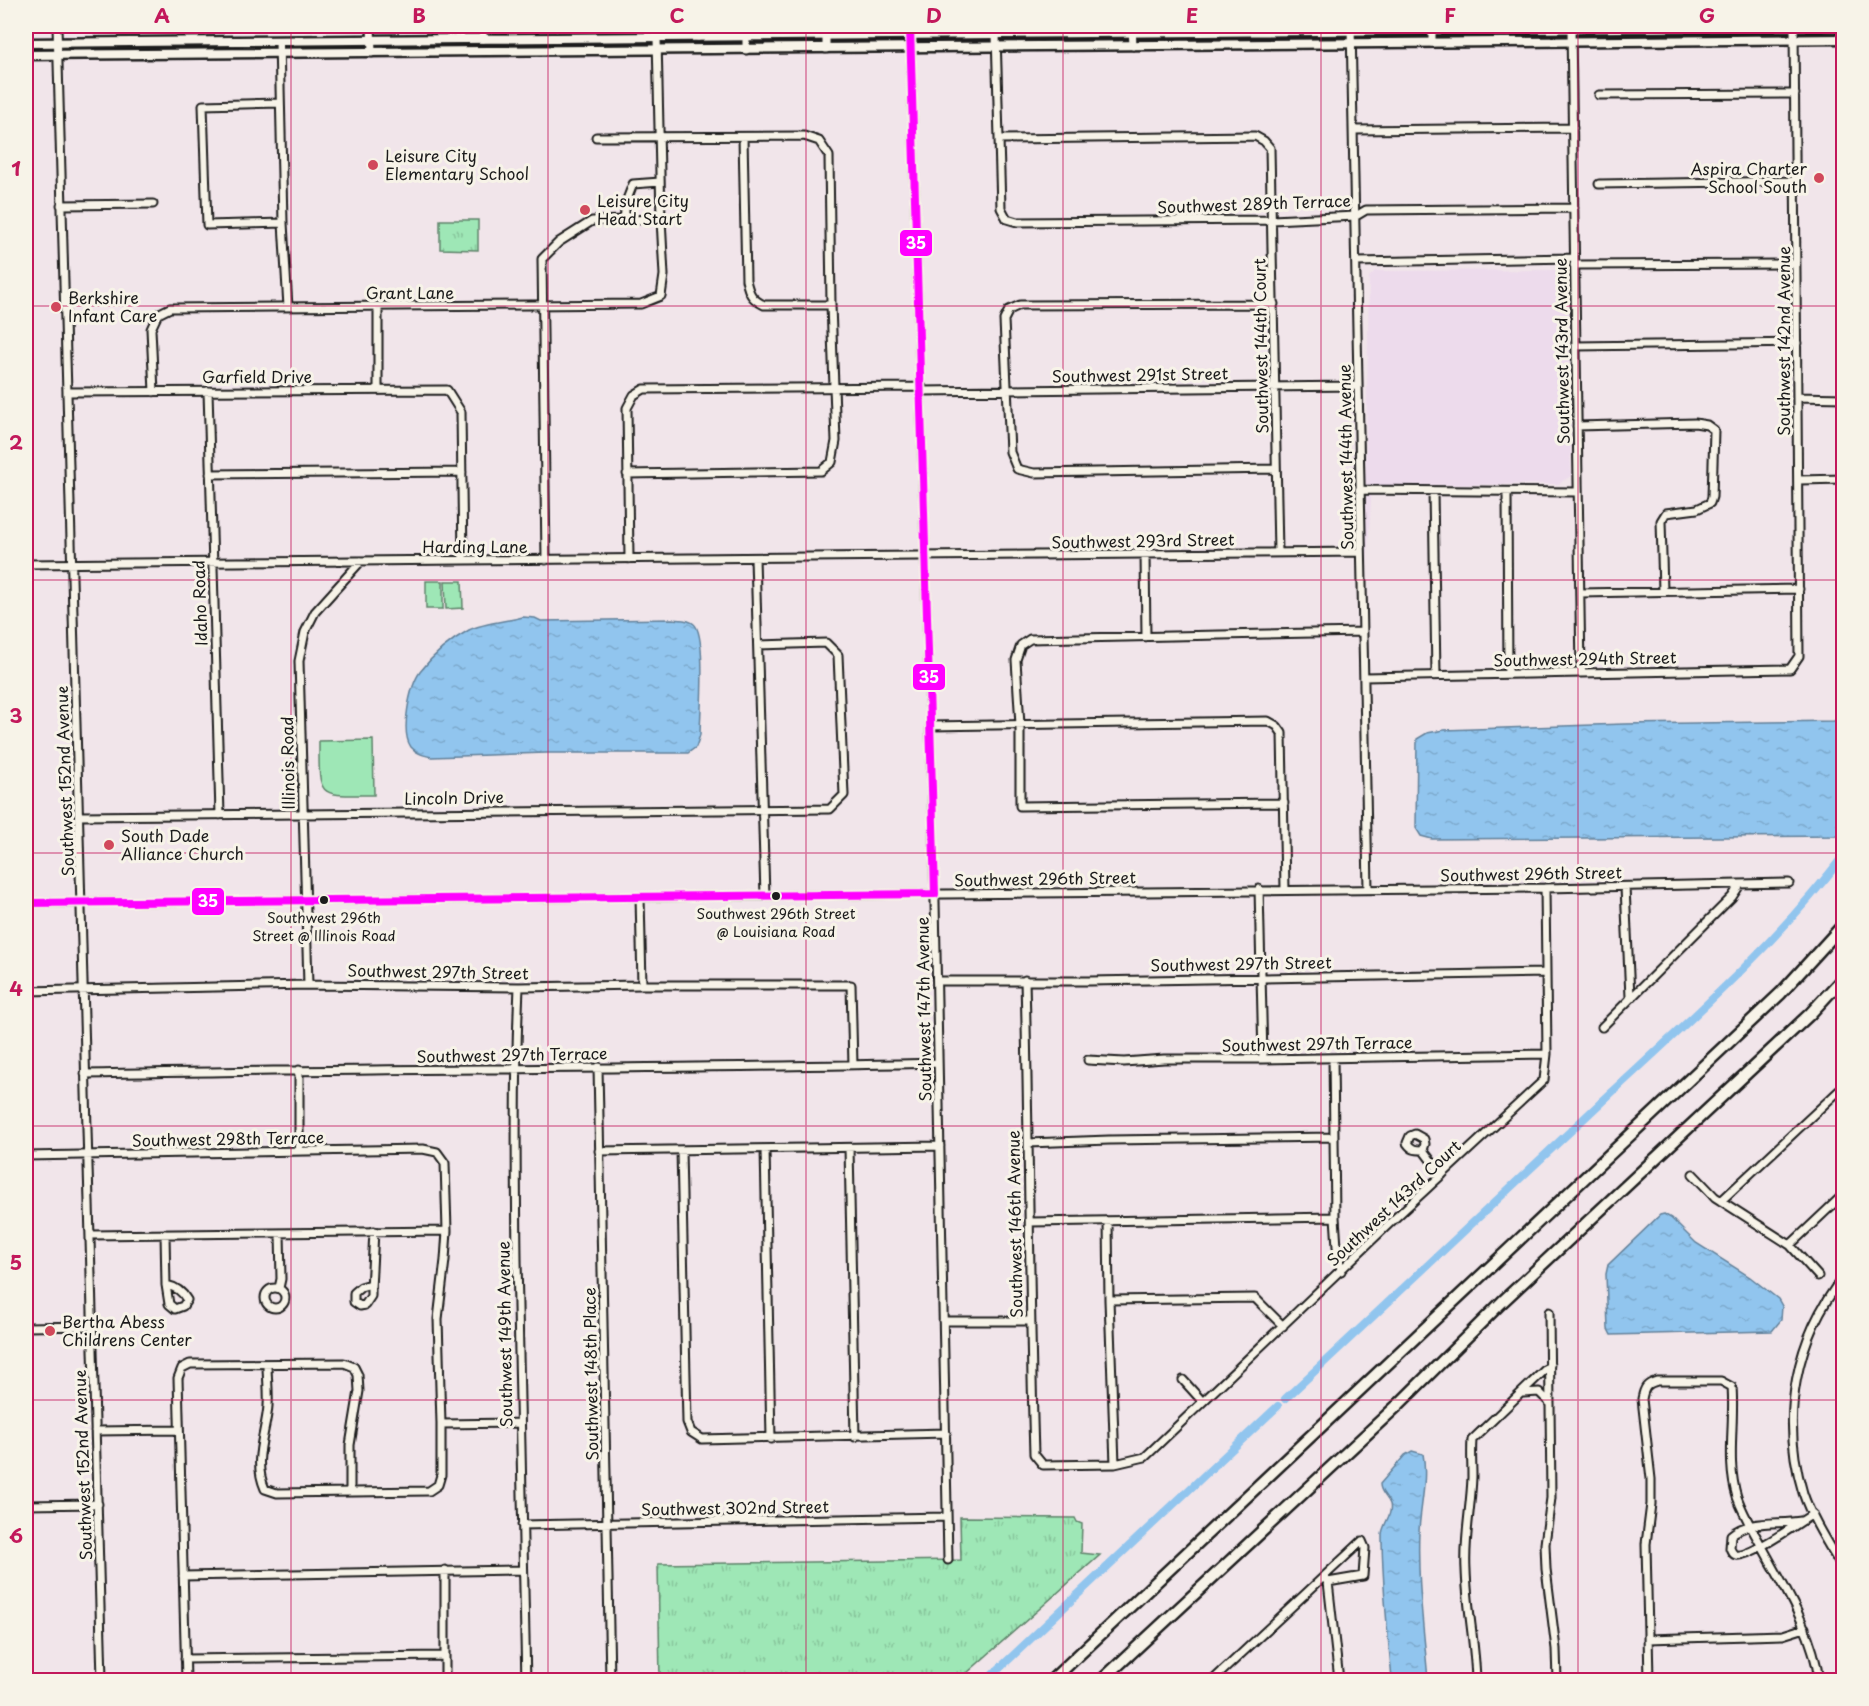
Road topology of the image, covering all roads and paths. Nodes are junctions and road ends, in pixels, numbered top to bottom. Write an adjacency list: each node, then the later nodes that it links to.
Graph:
1 (57, 26): 26 (street, Southwest 152nd Avenue)
2 (371, 26): 22 (street)
3 (483, 26): 19 (street)
4 (698, 26): 16 (street)
5 (746, 26): 17 (street)
6 (826, 26): 15 (street)
7 (1794, 26): 8 (main road); 12 (main road); 20 (street, Southwest 142nd Avenue)
8 (1844, 26)
9 (1351, 28): 10 (main road); 11 (main road); 27 (street, Southwest 144th Avenue)
10 (1432, 28): 12 (main road); 28 (street)
11 (1132, 29): 14 (main road); 29 (street)
12 (1571, 29): 24 (street, Southwest 143rd Avenue)
13 (910, 30): 14 (main road); 15 (main road); 31 (street, Southwest 147th Avenue)
14 (996, 34): 30 (street)
15 (826, 36): 17 (main road); 32 (street)
16 (698, 37): 17 (main road); 18 (main road)
17 (746, 37): 34 (street)
18 (657, 38): 19 (main road); 33 (street)
19 (483, 39): 22 (main road)
20 (1795, 39): 21 (main road); 24 (main road); 39 (street, Southwest 142nd Avenue)
21 (1844, 39)
22 (372, 40): 23 (main road); 35 (street)
23 (279, 41): 26 (main road); 36 (street)
24 (1571, 42): 28 (main road); 42 (street, Southwest 143rd Avenue)
25 (26, 43): 26 (main road)
26 (57, 43): 38 (street, Southwest 152nd Avenue)
27 (1351, 43): 28 (main road); 29 (main road); 43 (street, Southwest 144th Avenue)
28 (1432, 43)
29 (1133, 46): 30 (main road)
30 (996, 47): 31 (main road); 47 (street)
31 (910, 48): 32 (main road); 73 (street, Southwest 147th Avenue)
32 (826, 49): 34 (main road)
33 (657, 50): 34 (main road); 35 (main road); 46 (street)
34 (746, 50)
35 (372, 53): 36 (main road)
36 (279, 54): 38 (main road); 41 (street)
37 (26, 55): 38 (main road)
38 (57, 55): 52 (street, Southwest 152nd Avenue)
39 (1795, 94): 40 (street); 48 (street, Southwest 142nd Avenue)
40 (1599, 95)
41 (280, 103): 58 (street); 58 (street)
42 (1573, 128): 43 (street); 53 (street, Southwest 143rd Avenue)
43 (1353, 130): 54 (street, Southwest 144th Avenue)
44 (743, 136): 46 (street); 64 (street); 64 (street)
45 (596, 137): 46 (street)
46 (658, 137): 49 (street)
47 (999, 139): 57 (street, Southwest 289th Terrace); 57 (street, Southwest 144th Court)
48 (1796, 181): 50 (street); 61 (street, Southwest 142nd Avenue)
49 (660, 182): 55 (street); 56 (street)
50 (1599, 184)
51 (153, 204): 52 (street)
52 (61, 205): 76 (street, Southwest 152nd Avenue)
53 (1574, 208): 54 (street, Southwest 289th Terrace); 60 (street, Southwest 143rd Avenue)
54 (1356, 216): 57 (street, Southwest 289th Terrace); 59 (street, Southwest 144th Avenue)
55 (661, 219): 56 (street); 63 (street, Grant Lane)
56 (624, 220): 63 (street)
57 (1272, 220): 62 (street, Southwest 144th Court)
58 (284, 223): 65 (street)
59 (1356, 262): 60 (street); 69 (street, Southwest 144th Avenue)
60 (1574, 262): 61 (street); 68 (street, Southwest 143rd Avenue)
61 (1796, 264): 67 (street, Southwest 142nd Avenue)
62 (1274, 304): 70 (street, Southwest 144th Court); 74 (street)
63 (543, 305): 66 (street, Grant Lane); 98 (street)
64 (831, 305): 71 (street)
65 (288, 307): 66 (street, Grant Lane); 77 (street, Grant Lane)
66 (378, 307): 72 (street)
67 (1797, 343): 68 (street); 78 (street, Southwest 142nd Avenue)
68 (1576, 346): 80 (street, Southwest 143rd Avenue)
69 (1358, 386): 70 (street, Southwest 291st Street); 87 (street, Southwest 144th Avenue)
70 (1275, 387): 74 (street, Southwest 291st Street); 81 (street, Southwest 144th Court)
71 (834, 388): 73 (street); 84 (street); 84 (street)
72 (378, 389): 75 (street, Garfield Drive); 82 (street, Garfield Drive)
73 (922, 389): 74 (street, Southwest 291st Street); 94 (street, Southwest 147th Avenue)
74 (1006, 390): 81 (street)
75 (208, 391): 77 (street, Garfield Drive); 83 (street, Idaho Road)
76 (67, 392): 77 (street, Garfield Drive); 102 (street, Southwest 152nd Avenue)
77 (154, 392)
78 (1797, 398): 79 (street); 86 (street, Southwest 142nd Avenue)
79 (1844, 398)
80 (1577, 426): 90 (street, Southwest 143rd Avenue); 104 (street)
81 (1276, 470): 92 (street, Southwest 144th Court)
82 (462, 472): 83 (street); 97 (street)
83 (210, 474): 100 (street, Idaho Road)
84 (627, 474): 96 (street)
85 (1844, 479): 86 (street)
86 (1798, 480): 103 (street, Southwest 142nd Avenue)
87 (1359, 490): 88 (street); 91 (street, Southwest 144th Avenue)
88 (1433, 491): 89 (street); 112 (street)
89 (1507, 492): 90 (street); 111 (street)
90 (1578, 492): 105 (street, Southwest 143rd Avenue)
91 (1361, 552): 92 (street, Southwest 293rd Street); 106 (street, Southwest 144th Avenue)
92 (1278, 553): 93 (street, Southwest 293rd Street)
93 (1145, 555): 94 (street, Southwest 293rd Street); 107 (street)
94 (925, 556): 95 (street, Harding Lane); 115 (street, Southwest 147th Avenue)
95 (755, 558): 96 (street, Harding Lane); 108 (street)
96 (629, 559): 98 (street, Harding Lane)
97 (463, 560): 98 (street, Harding Lane); 99 (street, Harding Lane)
98 (546, 560)
99 (361, 561): 100 (street, Harding Lane); 118 (street, Illinois Road)
100 (212, 562): 102 (street, Harding Lane); 119 (street, Idaho Road)
101 (26, 564): 102 (street, Harding Lane)
102 (72, 564): 120 (street, Southwest 152nd Avenue)
103 (1799, 589): 104 (street); 109 (street, Southwest 142nd Avenue)
104 (1663, 591): 105 (street)
105 (1580, 593): 110 (street, Southwest 143rd Avenue)
106 (1363, 632): 107 (street); 113 (street, Southwest 144th Avenue)
107 (1146, 637): 114 (street)
108 (758, 645): 117 (street); 117 (street, Lincoln Drive)
109 (1799, 656): 110 (street, Southwest 294th Street)
110 (1581, 672): 111 (street, Southwest 294th Street)
111 (1508, 674): 112 (street, Southwest 294th Street)
112 (1436, 675): 113 (street, Southwest 294th Street)
113 (1364, 677): 127 (street, Southwest 144th Avenue)
114 (1020, 725): 115 (street); 116 (street); 116 (street)
115 (930, 726): 128 (street, Southwest 147th Avenue)
116 (1284, 803): 126 (street)
117 (763, 809): 118 (street, Lincoln Drive); 129 (street)
118 (303, 813): 119 (street, Lincoln Drive); 131 (street, Illinois Road)
119 (220, 815): 120 (street, Lincoln Drive)
120 (79, 816): 132 (street, Southwest 152nd Avenue)
121 (1789, 883): 122 (street, Southwest 296th Street)
122 (1740, 885): 123 (street, Southwest 296th Street); 145 (street)
123 (1625, 887): 124 (street, Southwest 296th Street); 145 (street)
124 (1545, 888): 127 (street, Southwest 296th Street); 135 (street, Southwest 143rd Court)
125 (1259, 889): 126 (street, Southwest 296th Street); 128 (street, Southwest 296th Street); 136 (street)
126 (1285, 889): 127 (street, Southwest 296th Street)
127 (1368, 889)
128 (935, 894): 129 (street, Southwest 296th Street); 139 (street, Southwest 147th Avenue)
129 (765, 896): 130 (street, Southwest 296th Street)
130 (640, 897): 131 (street, Southwest 296th Street); 141 (street)
131 (306, 900): 132 (street, Southwest 296th Street); 140 (street, Illinois Road)
132 (82, 902): 133 (street, Southwest 296th Street); 143 (street, Southwest 152nd Avenue)
133 (26, 903)
134 (1844, 924): 235 (highway)
135 (1546, 973): 136 (street, Southwest 297th Street); 147 (street, Southwest 143rd Court)
136 (1261, 977): 138 (street, Southwest 297th Street); 149 (street)
137 (1844, 977): 236 (highway)
138 (1025, 980): 139 (street, Southwest 297th Street); 159 (street, Southwest 146th Avenue)
139 (936, 981): 151 (street, Southwest 147th Avenue)
140 (308, 985): 142 (street, Southwest 297th Street); 143 (street, Southwest 297th Street)
141 (642, 985): 142 (street, Southwest 297th Street); 152 (street, Southwest 297th Street)
142 (519, 987): 154 (street, Southwest 149th Avenue)
143 (83, 989): 144 (street, Southwest 297th Street); 156 (street, Southwest 152nd Avenue)
144 (26, 990)
145 (1630, 997): 146 (street)
146 (1602, 1026)
147 (1547, 1054): 148 (street, Southwest 297th Terrace); 170 (street, Southwest 143rd Court)
148 (1333, 1058): 149 (street, Southwest 297th Terrace); 158 (street)
149 (1263, 1059): 150 (street, Southwest 297th Terrace)
150 (1088, 1060)
151 (938, 1063): 152 (street, Southwest 297th Terrace); 160 (street, Southwest 147th Avenue)
152 (853, 1065): 153 (street, Southwest 297th Terrace)
153 (598, 1067): 154 (street, Southwest 297th Terrace); 166 (street, Southwest 148th Place)
154 (515, 1069): 155 (street, Southwest 297th Terrace); 201 (street, Southwest 149th Avenue)
155 (299, 1070): 156 (street, Southwest 297th Terrace); 165 (street)
156 (85, 1074): 167 (street, Southwest 152nd Avenue)
157 (1844, 1086): 172 (street)
158 (1334, 1137): 159 (street); 173 (street)
159 (1028, 1143): 175 (street, Southwest 146th Avenue)
160 (940, 1146): 161 (street); 190 (street, Southwest 147th Avenue)
161 (849, 1148): 162 (street); 206 (street)
162 (765, 1149): 163 (street); 207 (street)
163 (681, 1150): 166 (street); 207 (street)
164 (1423, 1150): 170 (street)
165 (298, 1151): 167 (street, Southwest 298th Terrace); 177 (street, Southwest 298th Terrace)
166 (599, 1151): 217 (street, Southwest 148th Place)
167 (87, 1155): 168 (street, Southwest 298th Terrace); 180 (street, Southwest 152nd Avenue)
168 (26, 1156)
169 (1694, 1174): 172 (street)
170 (1443, 1175): 182 (street, Southwest 143rd Court)
171 (1844, 1194): 181 (street)
172 (1721, 1201): 181 (street)
173 (1335, 1217): 174 (street); 182 (street)
174 (1108, 1221): 175 (street); 188 (street)
175 (1030, 1222): 191 (street, Southwest 146th Avenue)
176 (374, 1231): 177 (street); 178 (street); 185 (street)
177 (447, 1231): 202 (street)
178 (280, 1233): 179 (street); 187 (street)
179 (165, 1234): 180 (street); 186 (street)
180 (90, 1235): 192 (street, Southwest 152nd Avenue)
181 (1790, 1245): 183 (street)
182 (1341, 1271): 193 (street, Southwest 143rd Court)
183 (1818, 1276)
184 (1844, 1276): 213 (street)
185 (371, 1284)
186 (166, 1286)
187 (279, 1288)
188 (1109, 1300): 193 (street); 208 (street)
189 (1549, 1312): 196 (street)
190 (943, 1321): 191 (street); 205 (street, Southwest 147th Avenue)
191 (1030, 1322): 209 (street, Southwest 146th Avenue)
192 (92, 1326): 194 (street); 204 (street, Southwest 152nd Avenue)
193 (1283, 1326): 199 (street, Southwest 143rd Court)
194 (26, 1327)
195 (267, 1364): 203 (street); 210 (street); 210 (street)
196 (1550, 1365): 198 (street); 200 (street)
197 (1183, 1380): 199 (street)
198 (1521, 1393): 200 (street); 239 (street)
199 (1202, 1401): 208 (street, Southwest 143rd Court)
200 (1550, 1407): 240 (street)
201 (520, 1423): 202 (street); 216 (street, Southwest 149th Avenue)
202 (441, 1424): 210 (street)
203 (179, 1430): 204 (street); 224 (street)
204 (95, 1431): 211 (street, Southwest 152nd Avenue)
205 (946, 1434): 206 (street); 214 (street, Southwest 147th Avenue)
206 (855, 1437): 207 (street)
207 (771, 1439)
208 (1115, 1464): 209 (street, Southwest 143rd Court)
209 (1043, 1465)
210 (350, 1492)
211 (98, 1504): 212 (street); 230 (street, Southwest 152nd Avenue)
212 (26, 1505)
213 (1813, 1514): 215 (street); 223 (street)
214 (947, 1517): 217 (street, Southwest 302nd Street); 220 (street, Southwest 147th Avenue)
215 (1801, 1521): 218 (street); 219 (street)
216 (522, 1525): 217 (street, Southwest 302nd Street); 222 (street, Southwest 149th Avenue)
217 (607, 1525): 234 (street, Southwest 148th Place)
218 (1749, 1525): 219 (street); 219 (street); 227 (street)
219 (1762, 1547): 226 (street)
220 (948, 1560)
221 (445, 1570): 222 (street); 224 (street); 228 (street)
222 (523, 1570): 233 (street, Southwest 149th Avenue)
223 (1844, 1571)
224 (183, 1576): 229 (street)
225 (1326, 1579): 225 (street); 237 (street); 238 (street)
226 (1805, 1628): 227 (street); 242 (street)
227 (1648, 1639): 241 (street)
228 (445, 1656): 229 (street); 232 (street)
229 (185, 1659): 231 (street)
230 (102, 1680)
231 (186, 1680)
232 (445, 1680)
233 (526, 1680)
234 (610, 1680)
235 (1052, 1680)
236 (1102, 1680)
237 (1213, 1680)
238 (1339, 1680)
239 (1476, 1680)
240 (1557, 1680)
241 (1649, 1680)
242 (1819, 1680)

